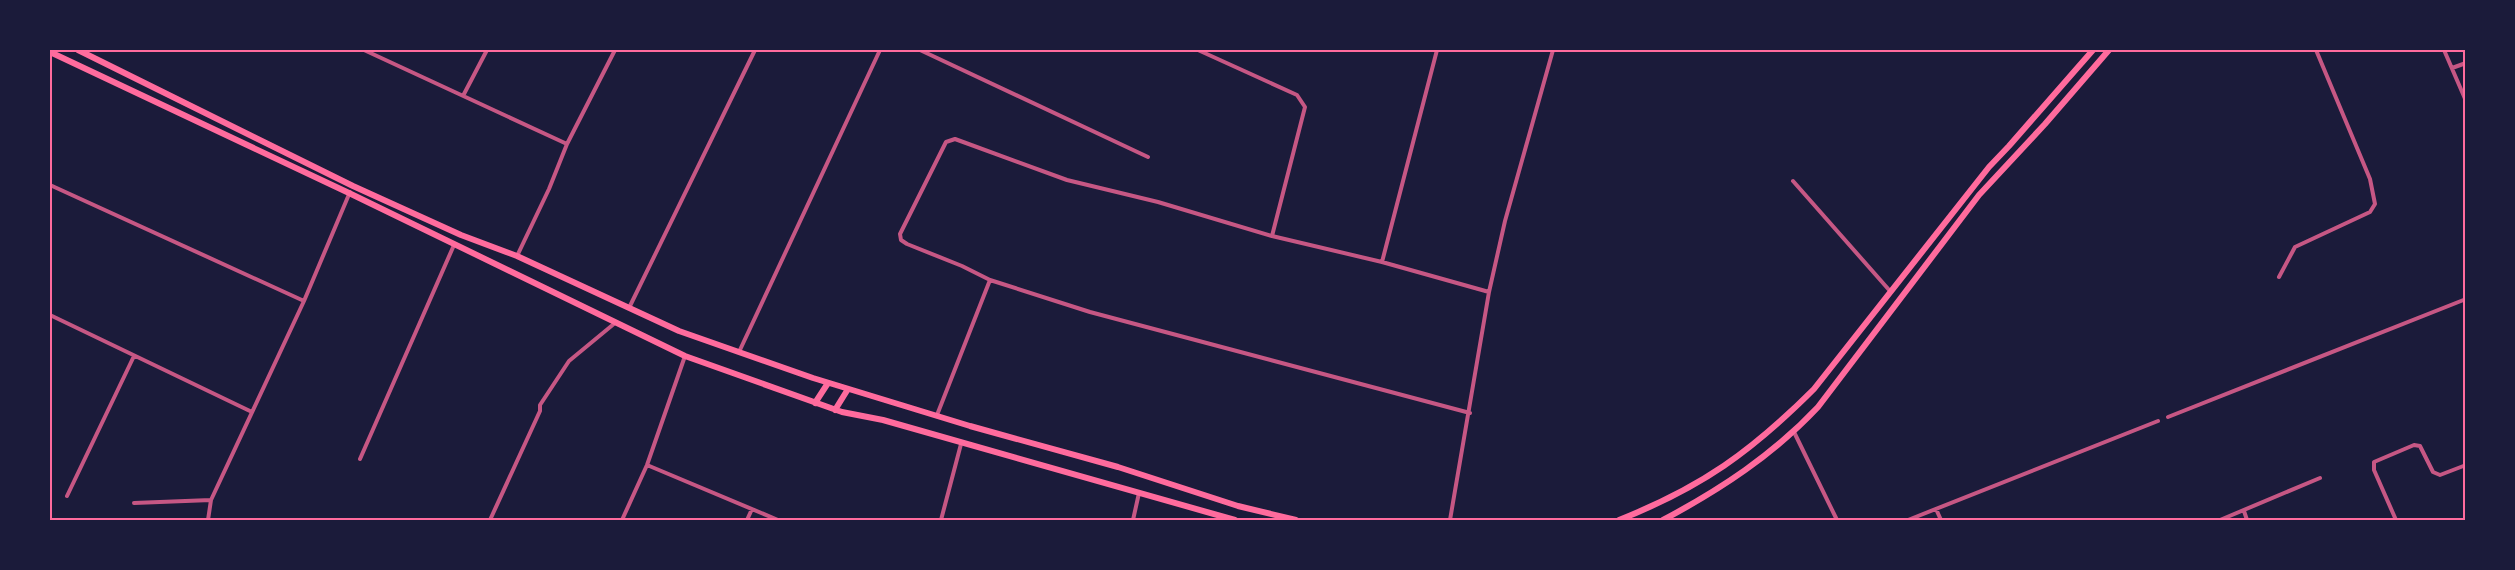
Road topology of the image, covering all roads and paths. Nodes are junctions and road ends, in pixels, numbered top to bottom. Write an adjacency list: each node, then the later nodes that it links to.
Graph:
1 (78, 50): 24 (main road)
2 (364, 50): 18 (street)
3 (487, 50): 18 (street)
4 (615, 50): 20 (street)
5 (755, 50): 36 (street)
6 (880, 50): 39 (street)
7 (920, 50): 21 (street)
8 (1198, 50): 26 (street)
9 (1437, 50): 29 (street)
10 (1553, 50): 33 (street)
11 (2093, 50): 32 (main road)
12 (2109, 50): 51 (main road)
13 (2316, 50): 30 (street)
14 (2444, 50): 17 (street)
15 (50, 52): 25 (main road)
16 (2466, 63): 17 (street)
17 (2452, 68): 19 (street)
18 (464, 94): 20 (street)
19 (2466, 101)
20 (567, 144): 28 (street)
21 (1148, 157)
22 (1793, 181): 32 (street)
23 (50, 185): 35 (street)
24 (353, 186): 25 (street); 28 (main road)
25 (349, 193): 27 (main road); 35 (street)
26 (1272, 236): 29 (street); 31 (street)
27 (454, 245): 38 (main road); 53 (street)
28 (518, 256): 36 (main road)
29 (1382, 262): 33 (street)
30 (2279, 278)
31 (990, 280): 47 (street); 48 (street)
32 (1890, 291): 74 (main road)
33 (1489, 292): 47 (street)
34 (2466, 299): 49 (street)
35 (304, 301): 46 (street)
36 (629, 309): 39 (main road)
37 (50, 315): 40 (street)
38 (616, 322): 41 (main road); 65 (street)
39 (739, 352): 42 (main road)
40 (134, 356): 46 (street); 58 (street)
41 (685, 356): 44 (main road); 54 (street)
42 (828, 383): 43 (main road); 44 (main road)
43 (848, 389): 45 (main road); 48 (main road)
44 (815, 403): 45 (main road)
45 (835, 410): 52 (main road)
46 (252, 412): 59 (street)
47 (1470, 413): 73 (street)
48 (937, 415): 72 (main road)
49 (2168, 417)
50 (2158, 421): 62 (street)
51 (1794, 432): 75 (main road); 76 (street)
52 (961, 444): 57 (main road); 69 (street)
53 (360, 459)
54 (647, 465): 61 (street); 66 (street)
55 (2466, 465): 81 (street)
56 (2320, 478): 63 (street)
57 (1140, 492): 70 (street); 71 (main road)
58 (67, 496)
59 (211, 500): 60 (street); 64 (street)
60 (134, 502)
61 (753, 509): 67 (street); 68 (street)
62 (1936, 509): 77 (street); 78 (street)
63 (2244, 511): 79 (street); 80 (street)
64 (208, 520)
65 (490, 520)
66 (622, 520)
67 (747, 520)
68 (778, 520)
69 (941, 520)
70 (1133, 520)
71 (1235, 520)
72 (1296, 520)
73 (1450, 520)
74 (1619, 520)
75 (1663, 520)
76 (1837, 520)
77 (1908, 520)
78 (1941, 520)
79 (2220, 520)
80 (2247, 520)
81 (2396, 520)

